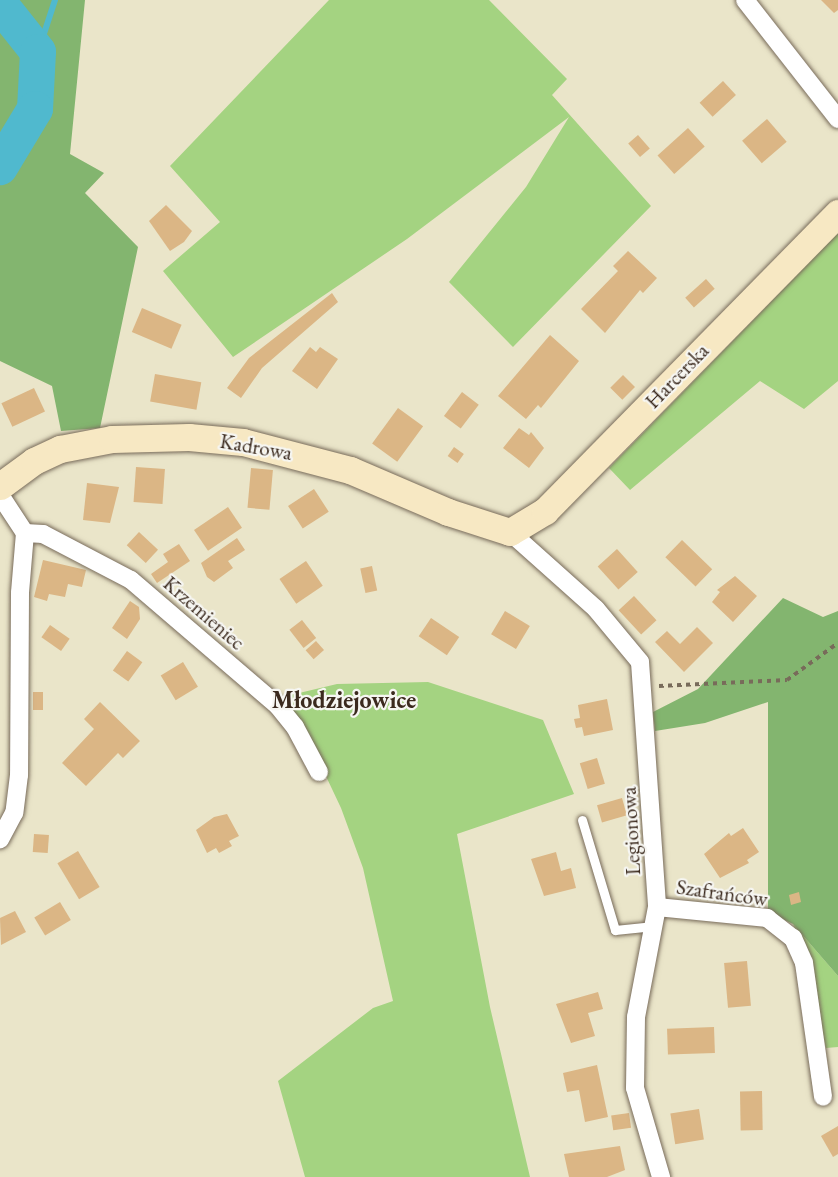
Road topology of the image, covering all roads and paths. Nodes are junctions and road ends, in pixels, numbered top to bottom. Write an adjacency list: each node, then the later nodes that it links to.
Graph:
1 (745, 0): 2 (street)
2 (838, 119)
3 (838, 213): 6 (street, Harcerska)
4 (0, 486): 6 (street, Kadrowa)
5 (0, 495): 7 (street)
6 (510, 532): 9 (street, Legionowa)
7 (25, 533): 10 (street, Krzemieniec); 12 (street)
8 (838, 644): 9 (path)
9 (643, 686): 13 (street, Legionowa)
10 (319, 772)
11 (582, 820): 14 (lane)
12 (0, 839)
13 (657, 907): 14 (street, Legionowa); 15 (street, Szafrańców)
14 (654, 926): 16 (street, Legionowa)
15 (823, 1097)
16 (661, 1177)

